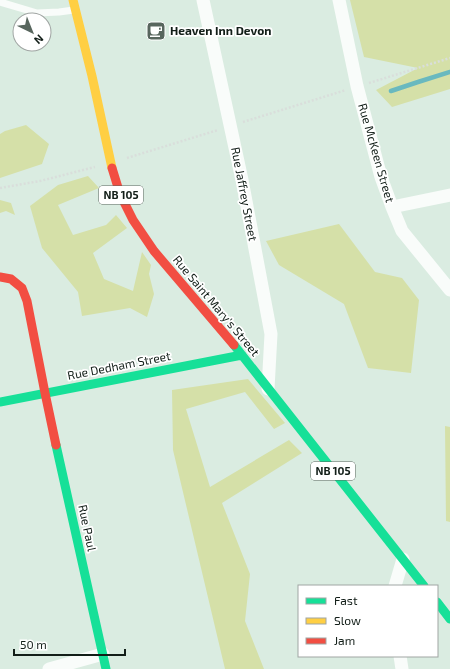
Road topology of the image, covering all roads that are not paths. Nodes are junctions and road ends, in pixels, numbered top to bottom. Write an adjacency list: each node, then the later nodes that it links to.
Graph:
1 (74, 0): 5 (main road, Rue Saint Mary's Street / NB 105)
2 (203, 0): 11 (street, Rue Jaffrey Street)
3 (339, 0): 7 (street, Rue McKeen Street)
4 (0, 2): 5 (lane)
5 (76, 10): 10 (main road, Rue Saint Mary's Street / NB 105)
6 (450, 195): 7 (street)
7 (392, 207): 9 (street, Rue McKeen Street)
8 (0, 277): 12 (main road, Rue Paul)
9 (450, 290)
10 (242, 355): 11 (main road, Rue Saint Mary's Street / NB 105); 12 (main road, Rue Dedham Street)
11 (268, 389): 14 (main road, Rue Saint Mary's Street / NB 105)
12 (46, 393): 13 (main road, Rue Dedham Street); 19 (main road, Rue Paul)
13 (0, 402)
14 (403, 560): 15 (street); 16 (main road, Rue Saint Mary's Street / NB 105)
15 (395, 585)
16 (423, 585)
17 (438, 603): 18 (main road)
18 (450, 619)
19 (103, 654): 21 (street); 22 (main road, Rue Paul)
20 (400, 657): 23 (street)
21 (49, 669)
22 (106, 669)
23 (402, 669)

